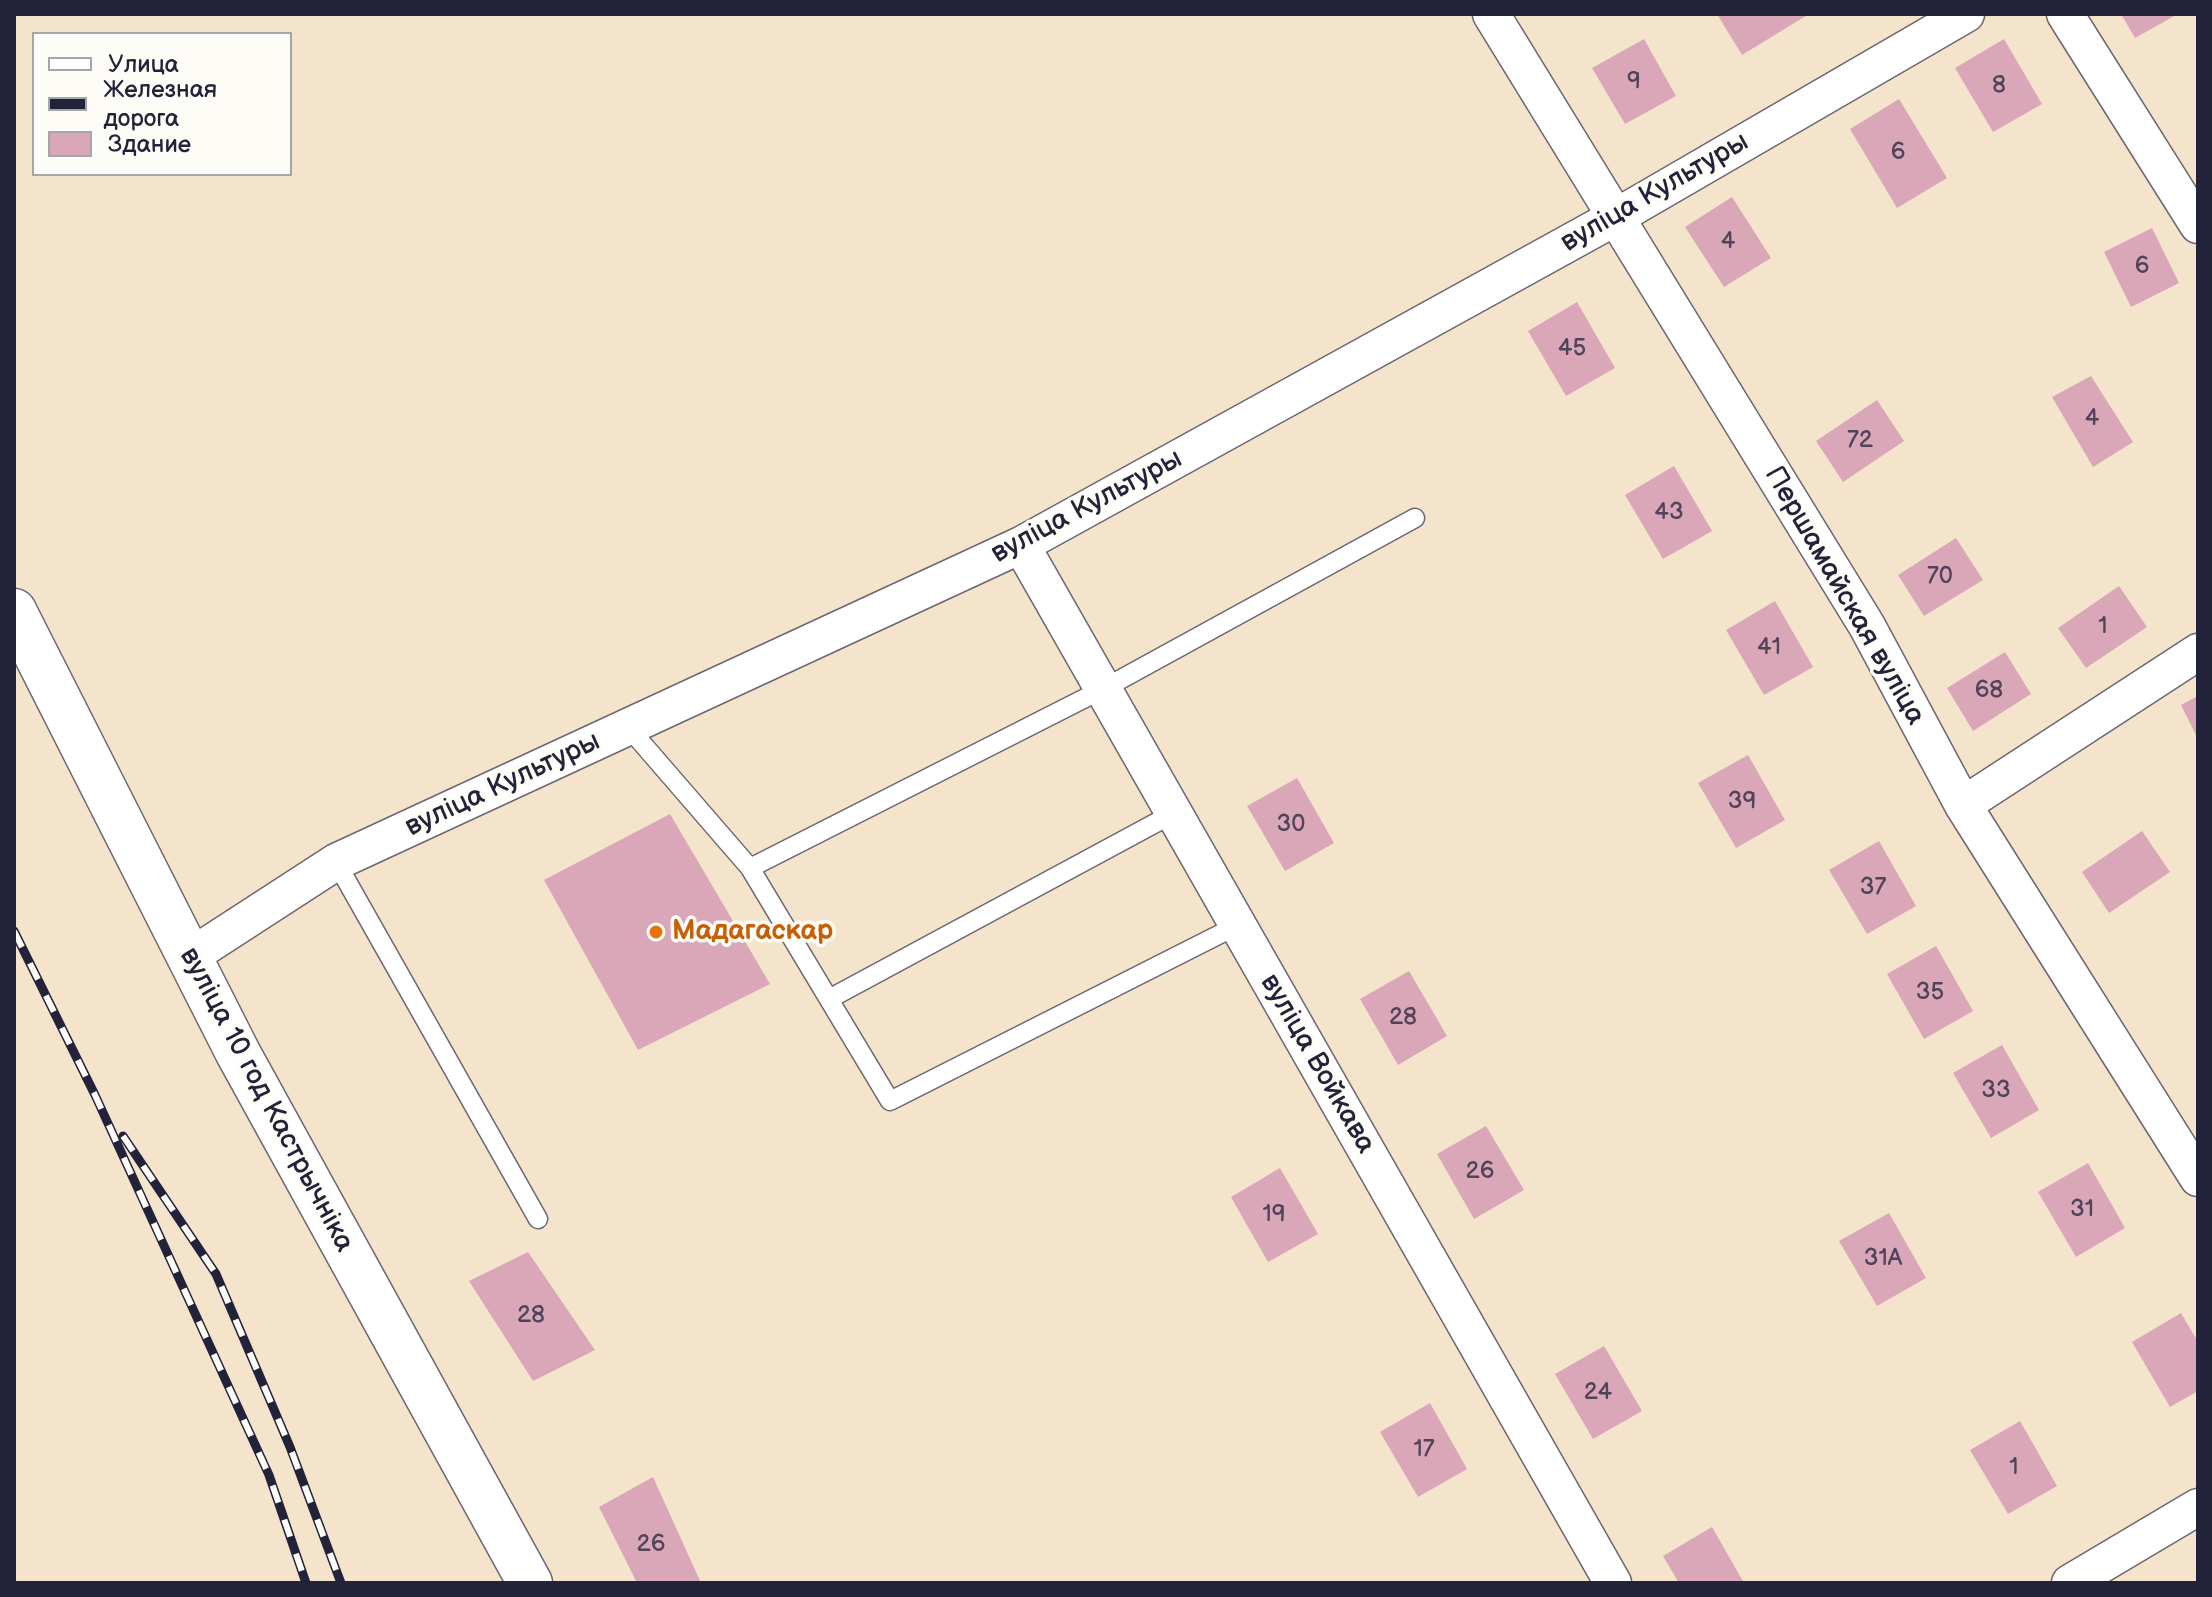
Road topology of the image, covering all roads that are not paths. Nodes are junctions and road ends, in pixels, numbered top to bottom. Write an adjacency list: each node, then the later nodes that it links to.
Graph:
1 (1491, 14): 4 (street, Першамайская вуліца)
2 (1966, 14): 4 (street, вуліца Культуры)
3 (2065, 14): 5 (street)
4 (1616, 217): 7 (street, вуліца Культуры); 12 (street, Першамайская вуліца)
5 (2198, 225)
6 (1415, 518): 10 (lane)
7 (1021, 545): 10 (street, вуліца Войкава); 11 (street, вуліца Культуры)
8 (14, 611): 17 (street, вуліца 10 год Кастрычніка)
9 (2198, 652): 12 (street)
10 (1103, 689): 13 (street, вуліца Войкава); 15 (lane)
11 (628, 727): 14 (street, вуліца Культуры); 15 (lane)
12 (1963, 805): 19 (street, Першамайская вуліца)
13 (1174, 813): 16 (street, вуліца Войкава); 18 (lane)
14 (336, 862): 17 (street, вуліца Культуры); 20 (lane)
15 (750, 868): 18 (lane)
16 (1238, 925): 18 (lane); 23 (street, вуліца Войкава)
17 (188, 958): 22 (street, вуліца 10 год Кастрычніка)
18 (829, 999)
19 (2198, 1178)
20 (538, 1219)
21 (2198, 1507): 24 (street)
22 (530, 1583)
23 (1613, 1583)
24 (2070, 1583)

